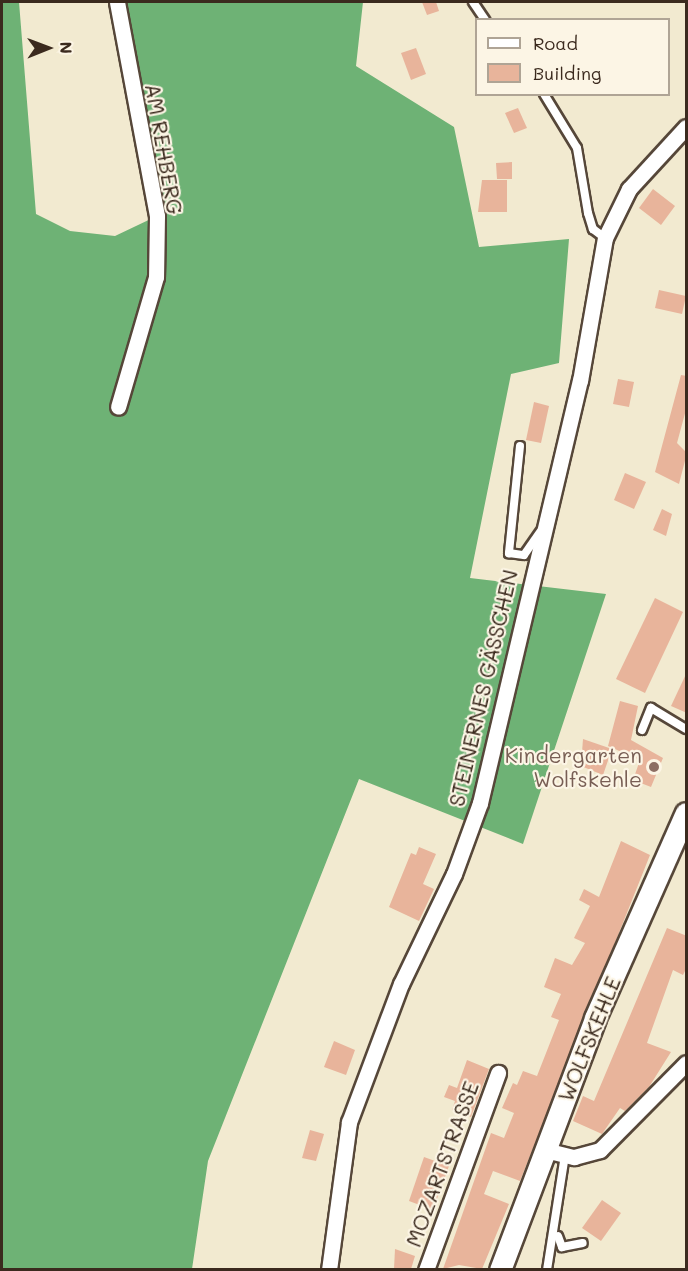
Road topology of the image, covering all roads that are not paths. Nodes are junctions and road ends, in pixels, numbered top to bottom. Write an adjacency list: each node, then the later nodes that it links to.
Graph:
1 (117, 2): 7 (street, AM REHBERG)
2 (473, 2): 3 (lane)
3 (484, 18)
4 (545, 96): 6 (lane)
5 (683, 137): 6 (street, STEINERNES GÄSSCHEN)
6 (605, 238): 9 (street, STEINERNES GÄSSCHEN)
7 (118, 407)
8 (520, 446): 9 (lane)
9 (542, 528): 18 (street, STEINERNES GÄSSCHEN)
10 (687, 729): 11 (lane)
11 (642, 730)
12 (687, 813): 15 (street, WOLFSKEHLE)
13 (687, 1063): 15 (street)
14 (498, 1073): 19 (street, MOZARTSTRASSE)
15 (555, 1152): 16 (lane); 20 (street, WOLFSKEHLE)
16 (558, 1228): 17 (lane); 21 (lane)
17 (583, 1243)
18 (329, 1269)
19 (426, 1269)
20 (500, 1269)
21 (547, 1269)

